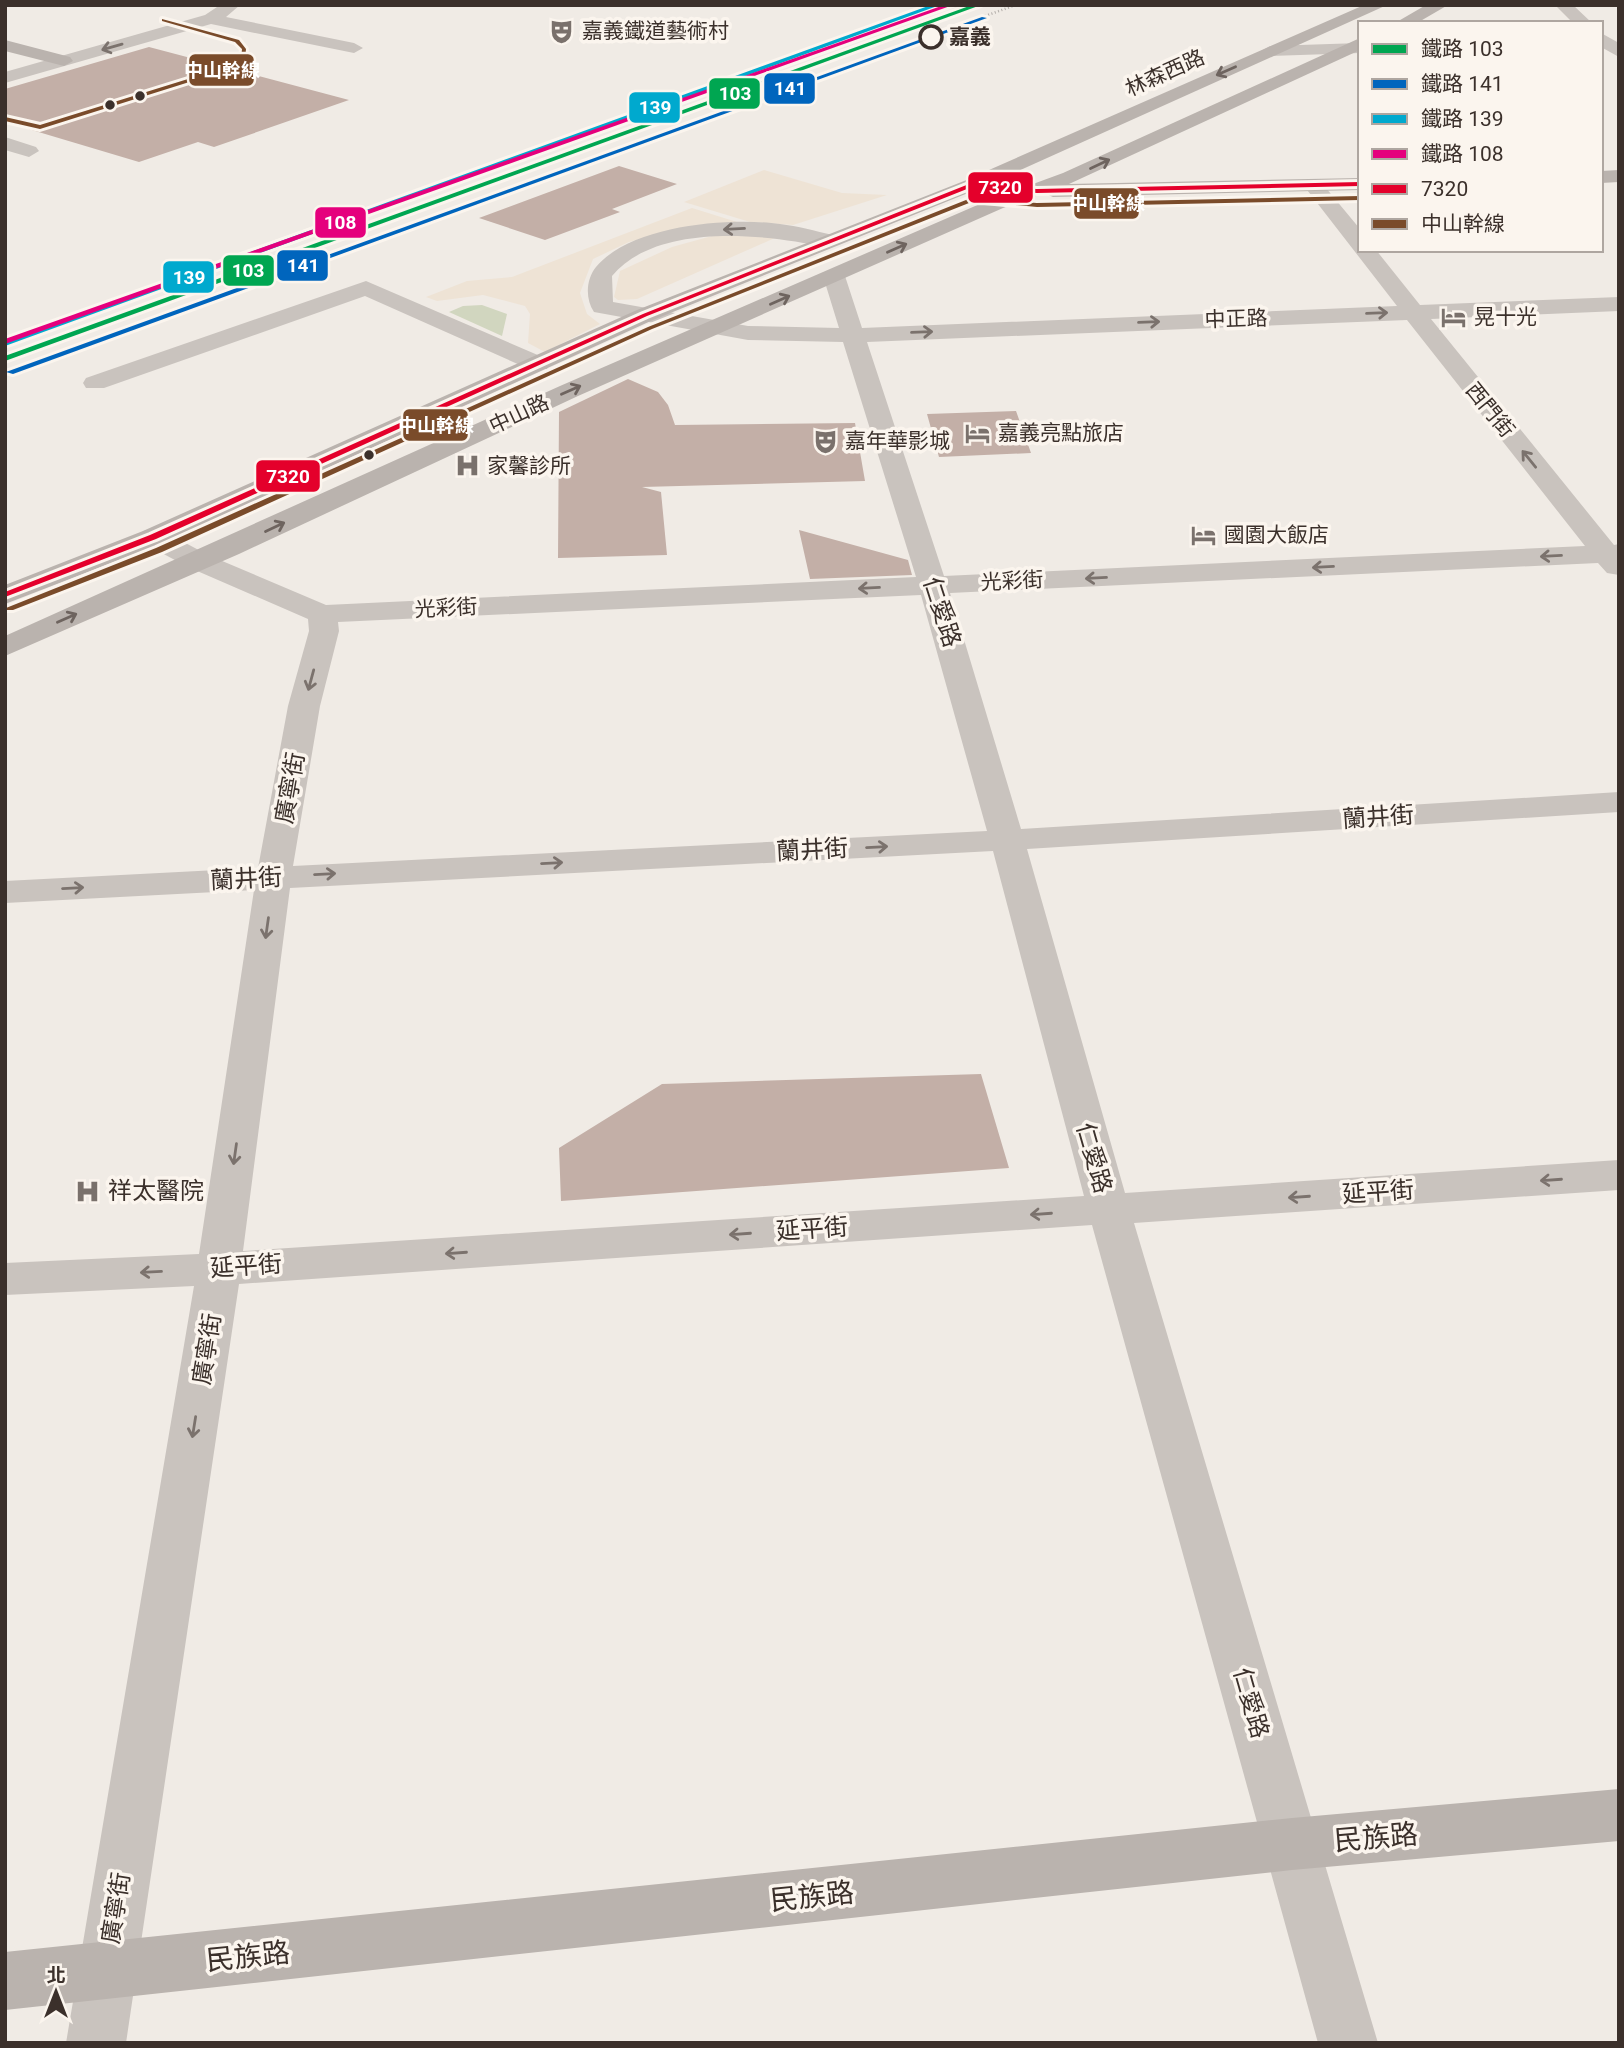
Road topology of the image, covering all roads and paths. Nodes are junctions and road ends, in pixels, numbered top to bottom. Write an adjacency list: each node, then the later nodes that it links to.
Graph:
1 (232, 5): 5 (street)
2 (1379, 5): 11 (main road, 林森西路)
3 (1440, 5): 6 (main road)
4 (1563, 5): 7 (street)
5 (211, 19): 10 (street); 12 (street, one-way to 12)
6 (1407, 21)
7 (1582, 21)
8 (5, 45): 12 (main road)
9 (1356, 47): 11 (street); 21 (main road, one-way to 9)
10 (354, 48)
11 (1270, 51): 19 (main road, 林森西路, one-way to 19)
12 (64, 61): 14 (street)
13 (5, 66): 14 (main road)
14 (25, 72): 15 (street)
15 (5, 78)
16 (5, 143): 17 (street)
17 (29, 151)
18 (1358, 184): 20 (main road, 中山路)
19 (971, 185): 21 (main road, 中山路); 22 (main road, 中山路)
20 (1314, 186): 21 (main road, 中山路); 23 (street)
21 (1037, 191): 25 (main road, 中山路, one-way to 21)
22 (825, 240): 28 (main road, 中山路); 28 (street, 中正路, one-way to 28)
23 (1358, 241)
24 (1366, 252): 27 (street, 西門街)
25 (835, 276): 29 (main road, 中山路, one-way to 25); 30 (street, 仁愛路)
26 (1619, 304): 27 (street, 中正路)
27 (1410, 311): 30 (street, 中正路, one-way to 27); 34 (street, 西門街, one-way to 27)
28 (645, 315): 29 (street, 中正路); 31 (main road, 中山路)
29 (716, 328): 30 (street, 中正路); 35 (main road, 中山路, one-way to 29)
30 (854, 335): 36 (street, 仁愛路)
31 (538, 364): 32 (street); 33 (main road, 中山路)
32 (95, 383)
33 (153, 537): 35 (street); 37 (main road, 中山路)
34 (1615, 559): 36 (street, 光彩街, one-way to 36)
35 (198, 561): 38 (street); 39 (main road, 中山路, one-way to 35)
36 (933, 585): 38 (street, 光彩街, one-way to 38); 41 (street, 仁愛路)
37 (5, 595)
38 (322, 614): 42 (street, 廣寧街, one-way to 42)
39 (5, 647)
40 (1619, 802): 41 (street, 蘭井街)
41 (1006, 840): 42 (street, 蘭井街, one-way to 41); 45 (street, 仁愛路)
42 (274, 877): 43 (street, 蘭井街, one-way to 42); 46 (street, 廣寧街, one-way to 46)
43 (5, 892)
44 (1619, 1175): 45 (street, 延平街, one-way to 45)
45 (1109, 1210): 46 (street, 延平街, one-way to 46); 49 (street, 仁愛路)
46 (219, 1269): 47 (street, 延平街, one-way to 47); 50 (street, 廣寧街, one-way to 50)
47 (5, 1279)
48 (1619, 1815): 49 (main road, 民族路)
49 (1292, 1844): 50 (main road, 民族路); 53 (street, 仁愛路)
50 (106, 1971): 51 (main road, 民族路); 52 (street, 廣寧街)
51 (5, 1981)
52 (96, 2043)
53 (1348, 2043)

